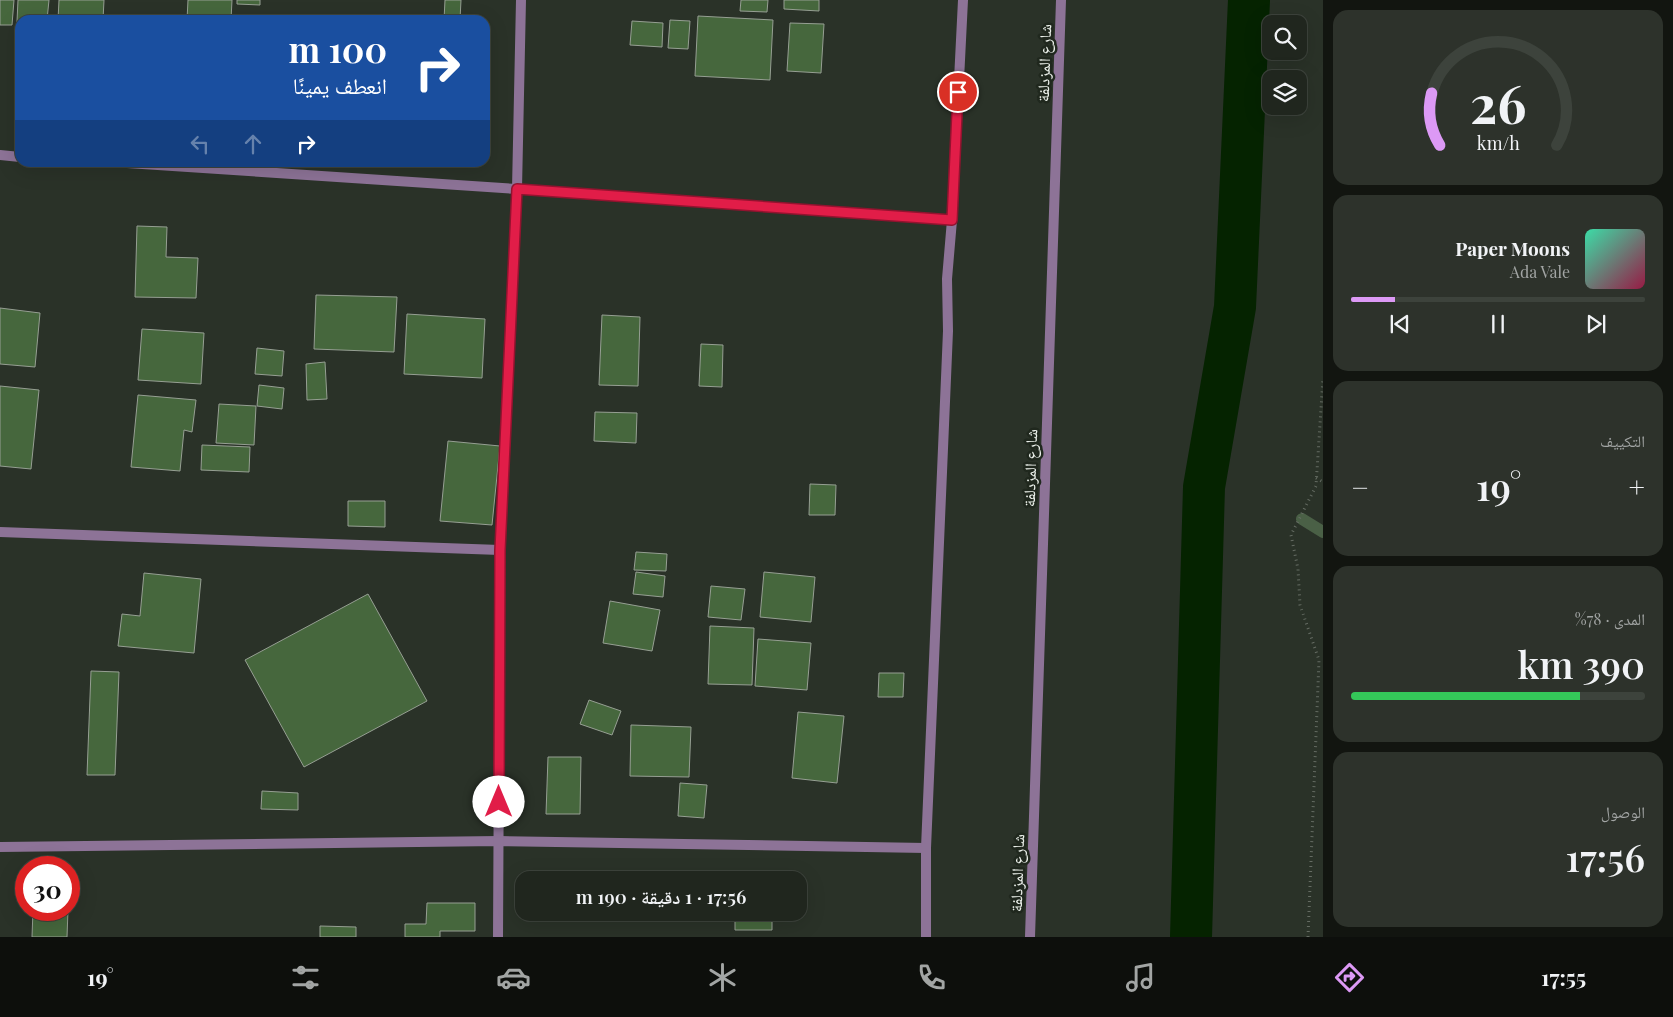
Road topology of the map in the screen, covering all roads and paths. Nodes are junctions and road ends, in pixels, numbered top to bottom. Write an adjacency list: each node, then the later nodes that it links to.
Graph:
1 (521, 0): 7 (street)
2 (963, 0): 8 (street)
3 (1061, 0): 19 (street, شارع المزدلفة)
4 (0, 155): 5 (street)
5 (15, 156)
6 (187, 167): 7 (street)
7 (517, 189): 8 (street); 13 (street)
8 (952, 220): 16 (street)
9 (1323, 378): 10 (path)
10 (1316, 478): 11 (path); 20 (path)
11 (1323, 482)
12 (0, 532): 13 (street)
13 (500, 550): 14 (street)
14 (499, 840): 15 (street); 16 (street); 17 (street)
15 (0, 847)
16 (926, 848): 18 (street)
17 (498, 937)
18 (926, 937)
19 (1030, 937)
20 (1308, 937)

